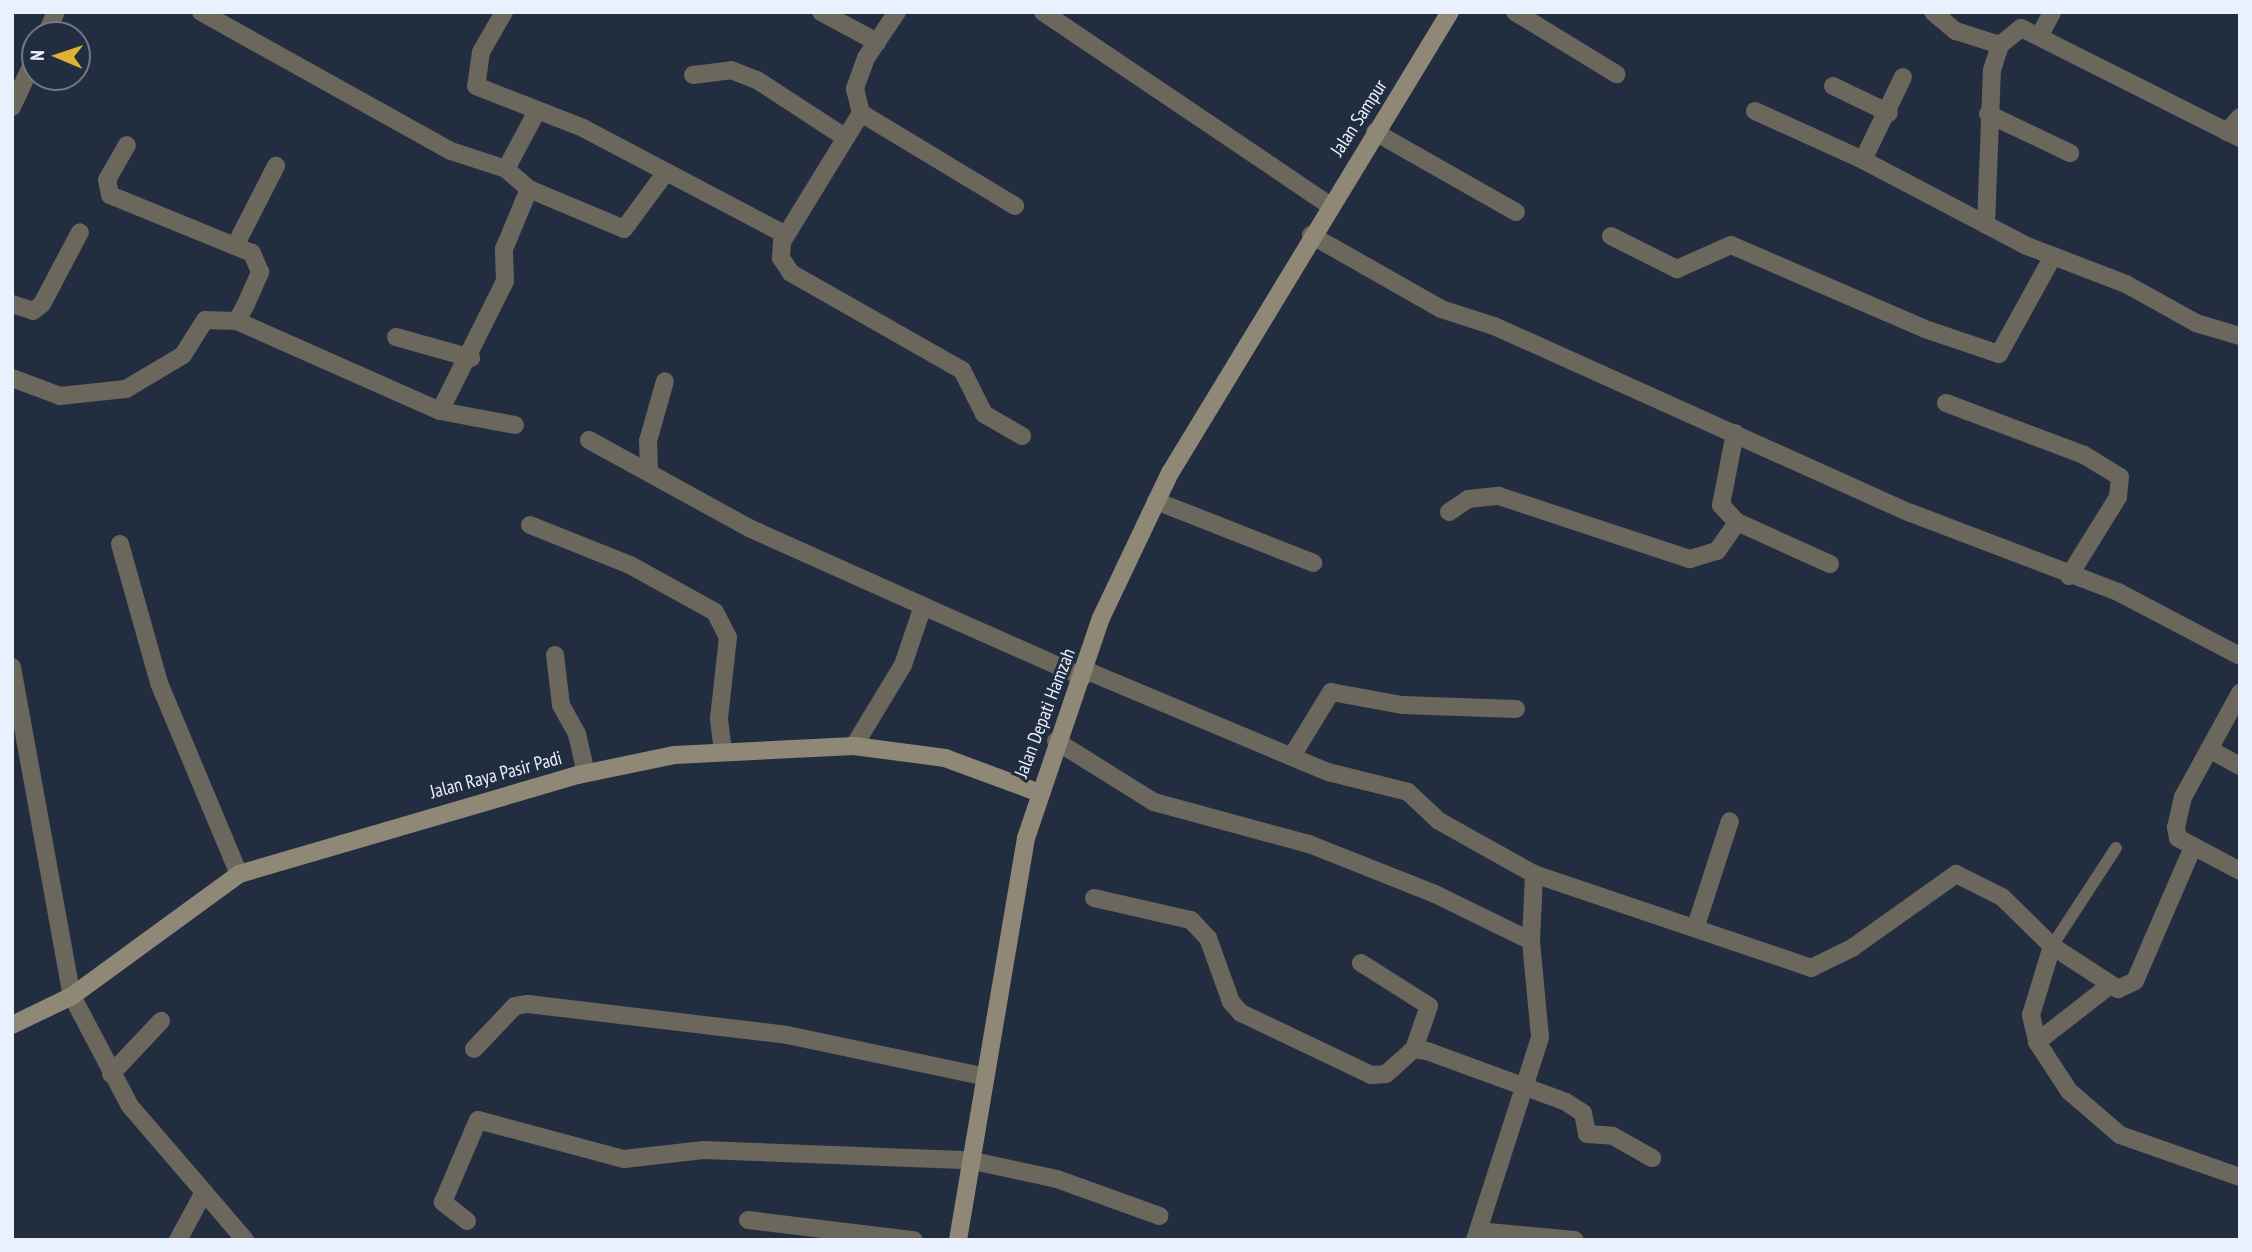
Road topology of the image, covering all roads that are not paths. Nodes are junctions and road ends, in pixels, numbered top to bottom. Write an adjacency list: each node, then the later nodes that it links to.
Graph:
1 (202, 12): 32 (street)
2 (504, 12): 20 (street)
3 (821, 12): 11 (street)
4 (897, 12): 11 (street)
5 (1043, 12): 35 (street)
6 (1450, 12): 25 (main road, Jalan Sampur)
7 (1514, 12): 13 (street)
8 (1933, 12): 12 (street)
9 (2052, 12): 10 (street)
10 (2040, 35): 12 (street); 26 (street)
11 (877, 42): 21 (street)
12 (2000, 45): 23 (street)
13 (1616, 74)
14 (693, 75): 27 (street)
15 (1903, 77): 22 (street)
16 (1833, 86): 22 (street)
17 (21, 88): 18 (street)
18 (12, 107)
19 (1755, 111): 30 (street)
20 (536, 113): 32 (street); 33 (street)
21 (861, 113): 27 (street); 36 (street)
22 (1889, 113): 30 (street)
23 (1988, 114): 29 (street); 38 (street)
24 (2240, 117): 26 (street)
25 (1375, 132): 35 (main road, Jalan Sampur); 37 (street)
26 (2234, 135)
27 (846, 138): 40 (street)
28 (127, 145): 43 (street)
29 (2070, 153)
30 (1863, 160): 38 (street)
31 (276, 166): 43 (street)
32 (506, 169): 34 (street)
33 (666, 172): 34 (street); 40 (street)
34 (529, 189): 49 (street)
35 (1329, 205): 42 (main road, Jalan Sampur)
36 (1014, 206)
37 (1516, 212)
38 (1986, 225): 44 (street)
39 (80, 232): 45 (street)
40 (786, 235): 56 (street)
41 (1611, 236): 44 (street)
42 (1307, 241): 55 (street); 59 (main road, Jalan Depati Hamzah)
43 (235, 246): 46 (street)
44 (2053, 256): 48 (street)
45 (12, 304)
46 (237, 321): 50 (street); 53 (street)
47 (396, 337): 49 (street)
48 (2240, 337)
49 (471, 358): 53 (street)
50 (12, 378)
51 (664, 382): 58 (street)
52 (1946, 403): 66 (street)
53 (440, 411): 54 (street)
54 (515, 425)
55 (1735, 433): 61 (street); 66 (street)
56 (1022, 436)
57 (589, 440): 58 (street)
58 (649, 468): 67 (street)
59 (1156, 502): 64 (street); 71 (main road, Jalan Depati Hamzah)
60 (1449, 512): 61 (street)
61 (1737, 522): 65 (street)
62 (530, 525): 77 (street)
63 (120, 544): 86 (street)
64 (1313, 563)
65 (1830, 564)
66 (2069, 576): 69 (street)
67 (923, 606): 71 (street); 75 (street)
68 (555, 655): 80 (street)
69 (2240, 656)
70 (12, 667): 94 (street)
71 (1084, 673): 74 (main road, Jalan Depati Hamzah); 78 (street)
72 (2240, 693): 76 (street)
73 (1517, 709): 78 (street)
74 (1056, 741): 81 (main road, Jalan Depati Hamzah); 90 (street)
75 (854, 746): 77 (main road, Jalan Raya Pasir Padi); 81 (main road, Jalan Raya Pasir Padi)
76 (2209, 749): 79 (street); 83 (street)
77 (723, 752): 80 (main road, Jalan Raya Pasir Padi)
78 (1292, 756): 87 (street)
79 (2240, 766)
80 (586, 773): 86 (main road, Jalan Raya Pasir Padi)
81 (1037, 792): 101 (main road, Jalan Depati Hamzah)
82 (1730, 821): 89 (street)
83 (2193, 847): 85 (street); 93 (street)
84 (2116, 849): 91 (lane)
85 (2240, 871)
86 (239, 874): 94 (main road, Jalan Raya Pasir Padi)
87 (1534, 874): 89 (street); 90 (street)
88 (1094, 898): 99 (street)
89 (1696, 926): 91 (street)
90 (1531, 941): 102 (street)
91 (2052, 946): 93 (street); 97 (street)
92 (1362, 963): 99 (street)
93 (2109, 986): 97 (street)
94 (72, 996): 96 (main road, Jalan Raya Pasir Padi); 100 (street)
95 (161, 1021): 100 (street)
96 (12, 1025)
97 (2037, 1042): 105 (street)
98 (474, 1049): 101 (street)
99 (1415, 1049): 102 (street)
100 (111, 1074): 106 (street)
101 (982, 1076): 104 (main road, Jalan Depati Hamzah)
102 (1524, 1091): 103 (street); 110 (street)
103 (1652, 1158)
104 (969, 1160): 107 (street); 109 (street); 114 (main road, Jalan Depati Hamzah)
105 (2240, 1177)
106 (204, 1192): 111 (street); 112 (street)
107 (1160, 1216)
108 (748, 1220): 113 (street)
109 (467, 1221)
110 (1476, 1236): 115 (street)
111 (178, 1240)
112 (245, 1240)
113 (914, 1240)
114 (958, 1240)
115 (1575, 1240)

